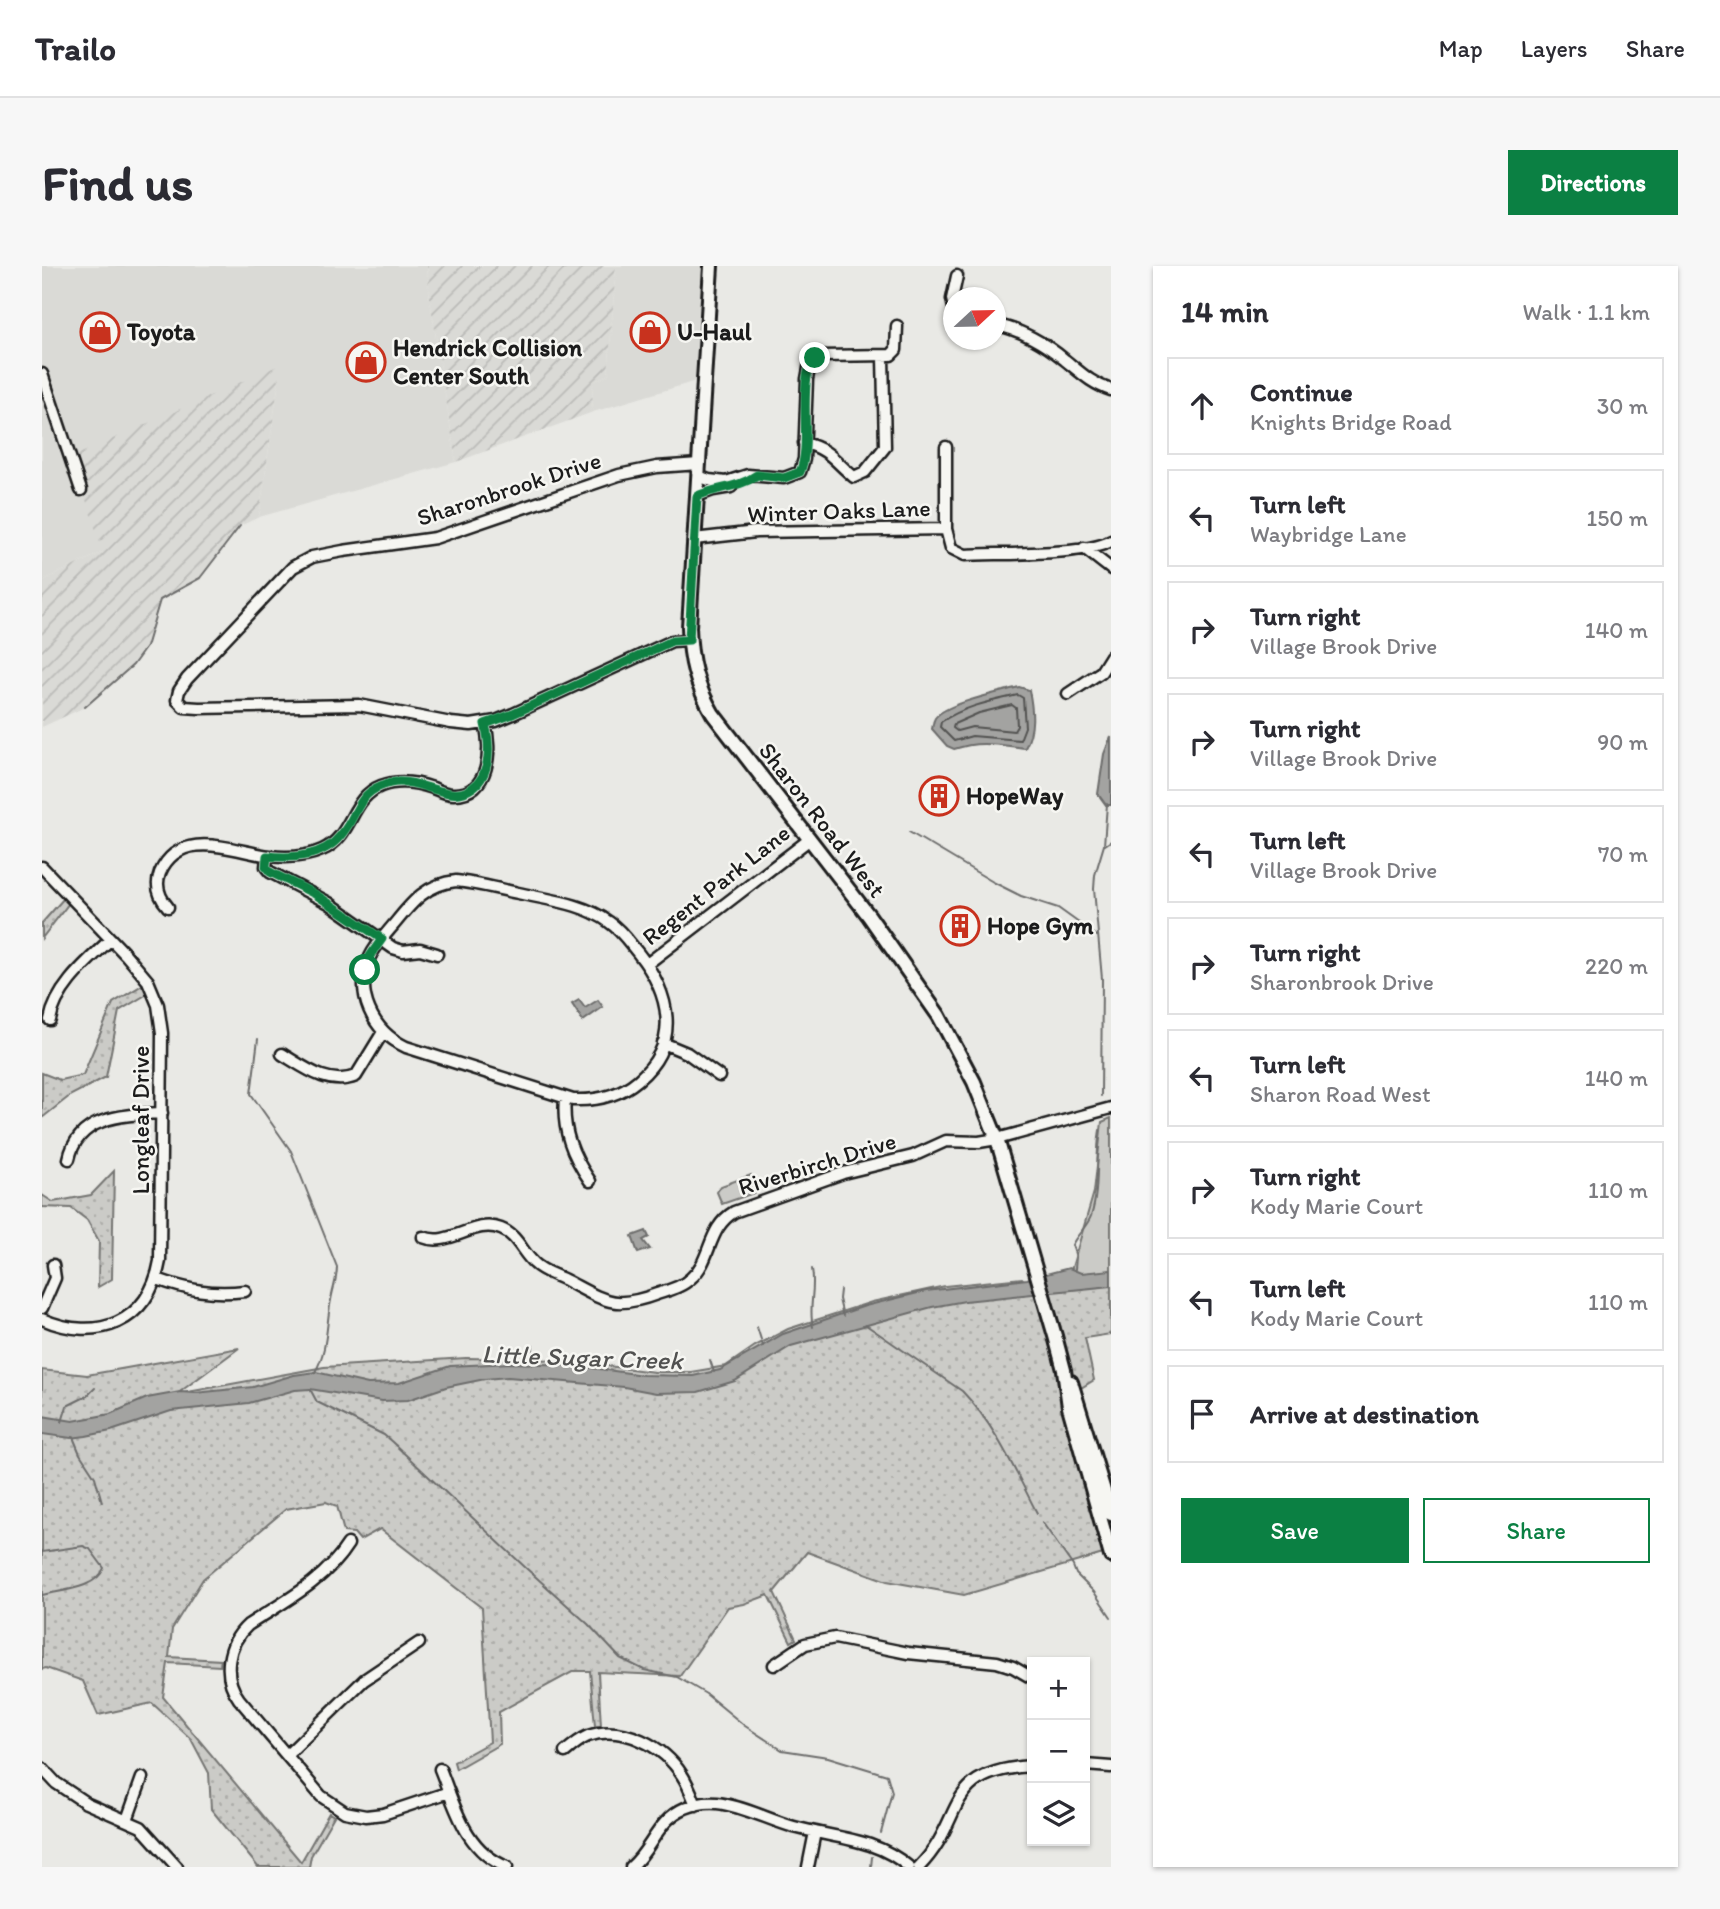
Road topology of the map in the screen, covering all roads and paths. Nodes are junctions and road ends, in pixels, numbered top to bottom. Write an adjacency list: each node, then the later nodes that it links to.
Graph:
1 (710, 266): 11 (main road, Sharon Road West)
2 (957, 276): 3 (street)
3 (955, 287)
4 (897, 326): 6 (street)
5 (1006, 327): 8 (street)
6 (883, 357): 9 (street); 9 (street)
7 (42, 374): 13 (street)
8 (1111, 390)
9 (804, 443): 12 (street)
10 (946, 447): 15 (street, Winter Oaks Lane)
11 (699, 470): 12 (street); 14 (main road, Sharon Road West); 23 (street, Sharonbrook Drive)
12 (724, 485): 14 (street)
13 (81, 490)
14 (697, 496): 16 (main road, Sharon Road West)
15 (946, 528): 16 (street, Winter Oaks Lane); 18 (street)
16 (694, 538): 20 (main road, Sharon Road West)
17 (1111, 541): 18 (street)
18 (1084, 548): 19 (street)
19 (1111, 569)
20 (689, 640): 23 (street, Sharonbrook Drive); 24 (main road, Sharon Road West)
21 (1111, 656): 22 (street)
22 (1068, 694)
23 (485, 724): 25 (street)
24 (810, 839): 31 (street, Regent Park Lane); 40 (main road, Sharon Road West)
25 (267, 856): 27 (street); 29 (street)
26 (42, 867): 28 (street, Longleaf Drive)
27 (168, 907)
28 (111, 939): 32 (street); 39 (street, Longleaf Drive)
29 (382, 939): 30 (street); 31 (street); 33 (street)
30 (437, 954)
31 (648, 964): 34 (street)
32 (50, 1020)
33 (383, 1032): 35 (street); 37 (street)
34 (663, 1043): 36 (street); 37 (street)
35 (282, 1054)
36 (719, 1076)
37 (565, 1098): 42 (street)
38 (1111, 1108): 40 (street)
39 (162, 1113): 41 (street); 45 (street, Longleaf Drive)
40 (997, 1139): 43 (street, Riverbirch Drive); 49 (main road, Sharon Road West)
41 (69, 1159)
42 (590, 1181)
43 (423, 1237)
44 (53, 1265): 47 (street)
45 (157, 1279): 46 (street); 48 (street, Longleaf Drive)
46 (245, 1291)
47 (42, 1308)
48 (42, 1319)
49 (1064, 1370): 50 (main road, Sharon Road West); 52 (main road, Sharon Road West)
50 (1111, 1514)
51 (348, 1544): 57 (street)
52 (1111, 1556)
53 (419, 1643): 57 (street)
54 (774, 1665): 55 (street)
55 (1027, 1675)
56 (565, 1752): 65 (street)
57 (287, 1755): 64 (street)
58 (1090, 1765): 60 (street)
59 (1027, 1767): 73 (street)
60 (1111, 1767)
61 (42, 1768): 66 (street)
62 (440, 1769): 64 (street)
63 (142, 1778): 66 (street)
64 (449, 1791): 70 (street)
65 (696, 1805): 67 (street); 68 (street)
66 (127, 1820): 69 (street)
67 (815, 1832): 71 (street); 72 (street)
68 (634, 1866)
69 (177, 1867)
70 (507, 1867)
71 (808, 1867)
72 (909, 1867)
73 (919, 1867)

